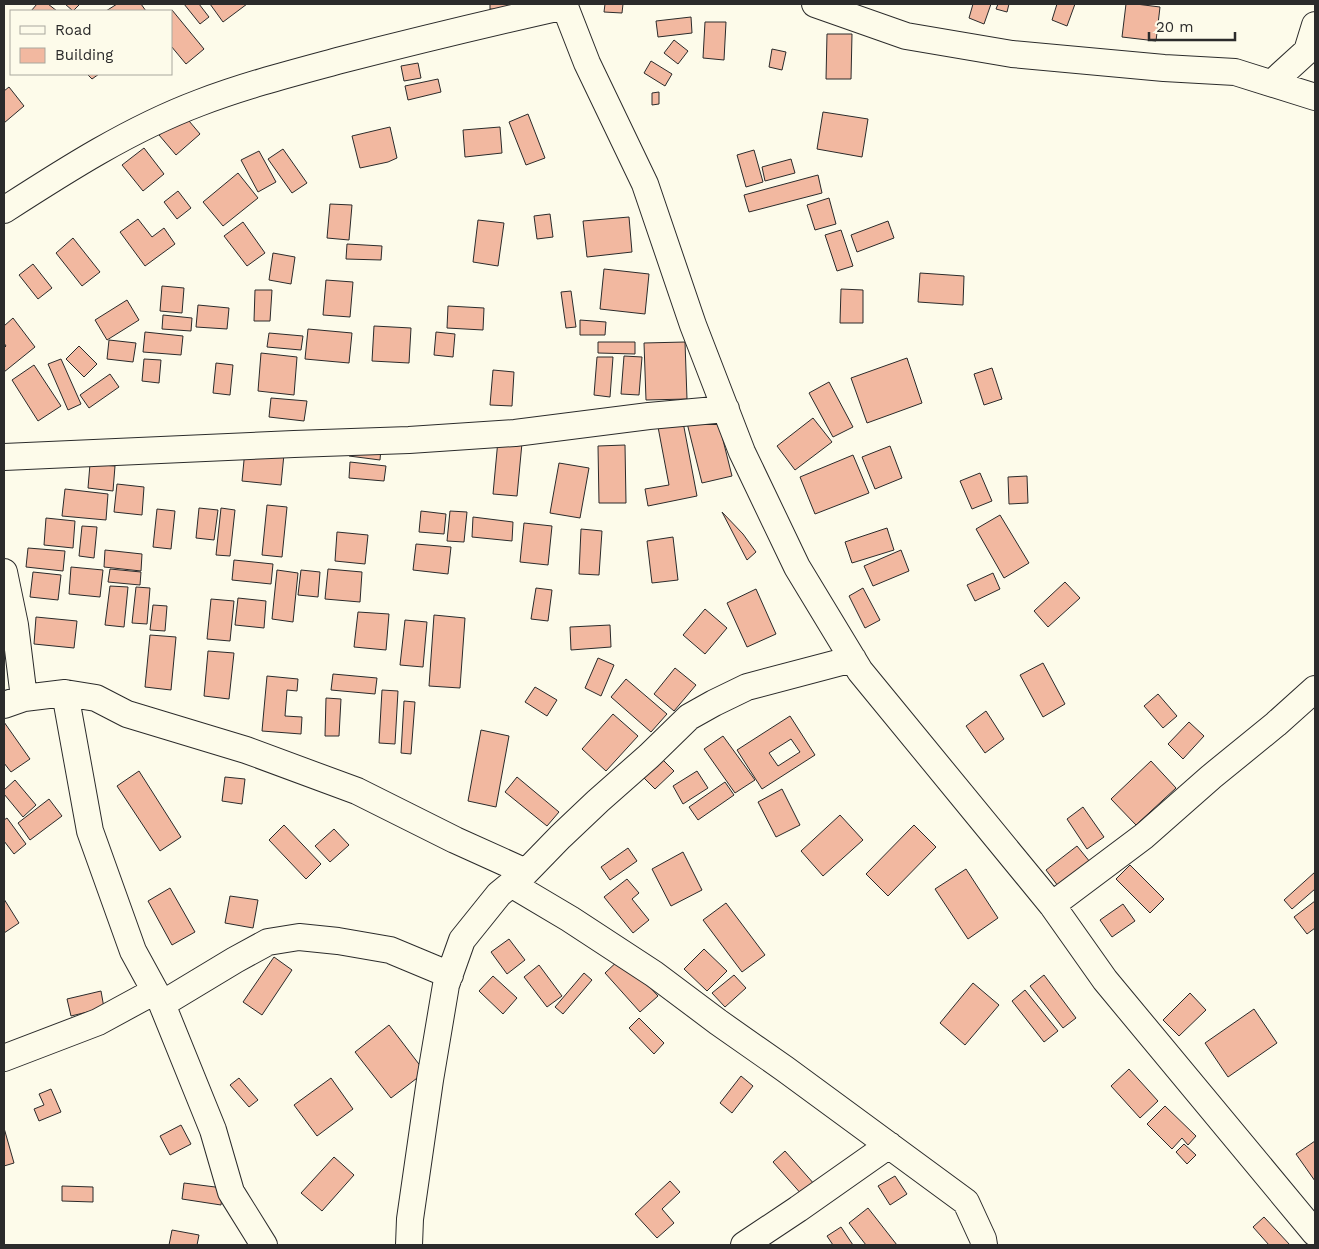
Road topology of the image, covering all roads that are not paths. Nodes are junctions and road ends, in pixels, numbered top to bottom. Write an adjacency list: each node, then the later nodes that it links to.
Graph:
1 (816, 4): 4 (street)
2 (565, 5): 6 (street); 7 (street)
3 (1315, 25): 4 (street)
4 (1272, 83): 5 (street)
5 (1315, 97)
6 (4, 210)
7 (726, 409): 8 (street); 10 (street)
8 (4, 457)
9 (4, 572): 13 (street)
10 (853, 659): 14 (street); 15 (street)
11 (1315, 689): 15 (street)
12 (65, 693): 13 (street); 14 (street); 17 (street)
13 (14, 701)
14 (519, 878): 16 (street); 19 (street)
15 (1052, 905): 20 (street)
16 (450, 976): 17 (street); 22 (street)
17 (158, 998): 18 (street); 21 (street)
18 (4, 1058)
19 (888, 1145): 23 (street); 24 (street)
20 (1315, 1233)
21 (264, 1245)
22 (409, 1245)
23 (744, 1245)
24 (984, 1245)

